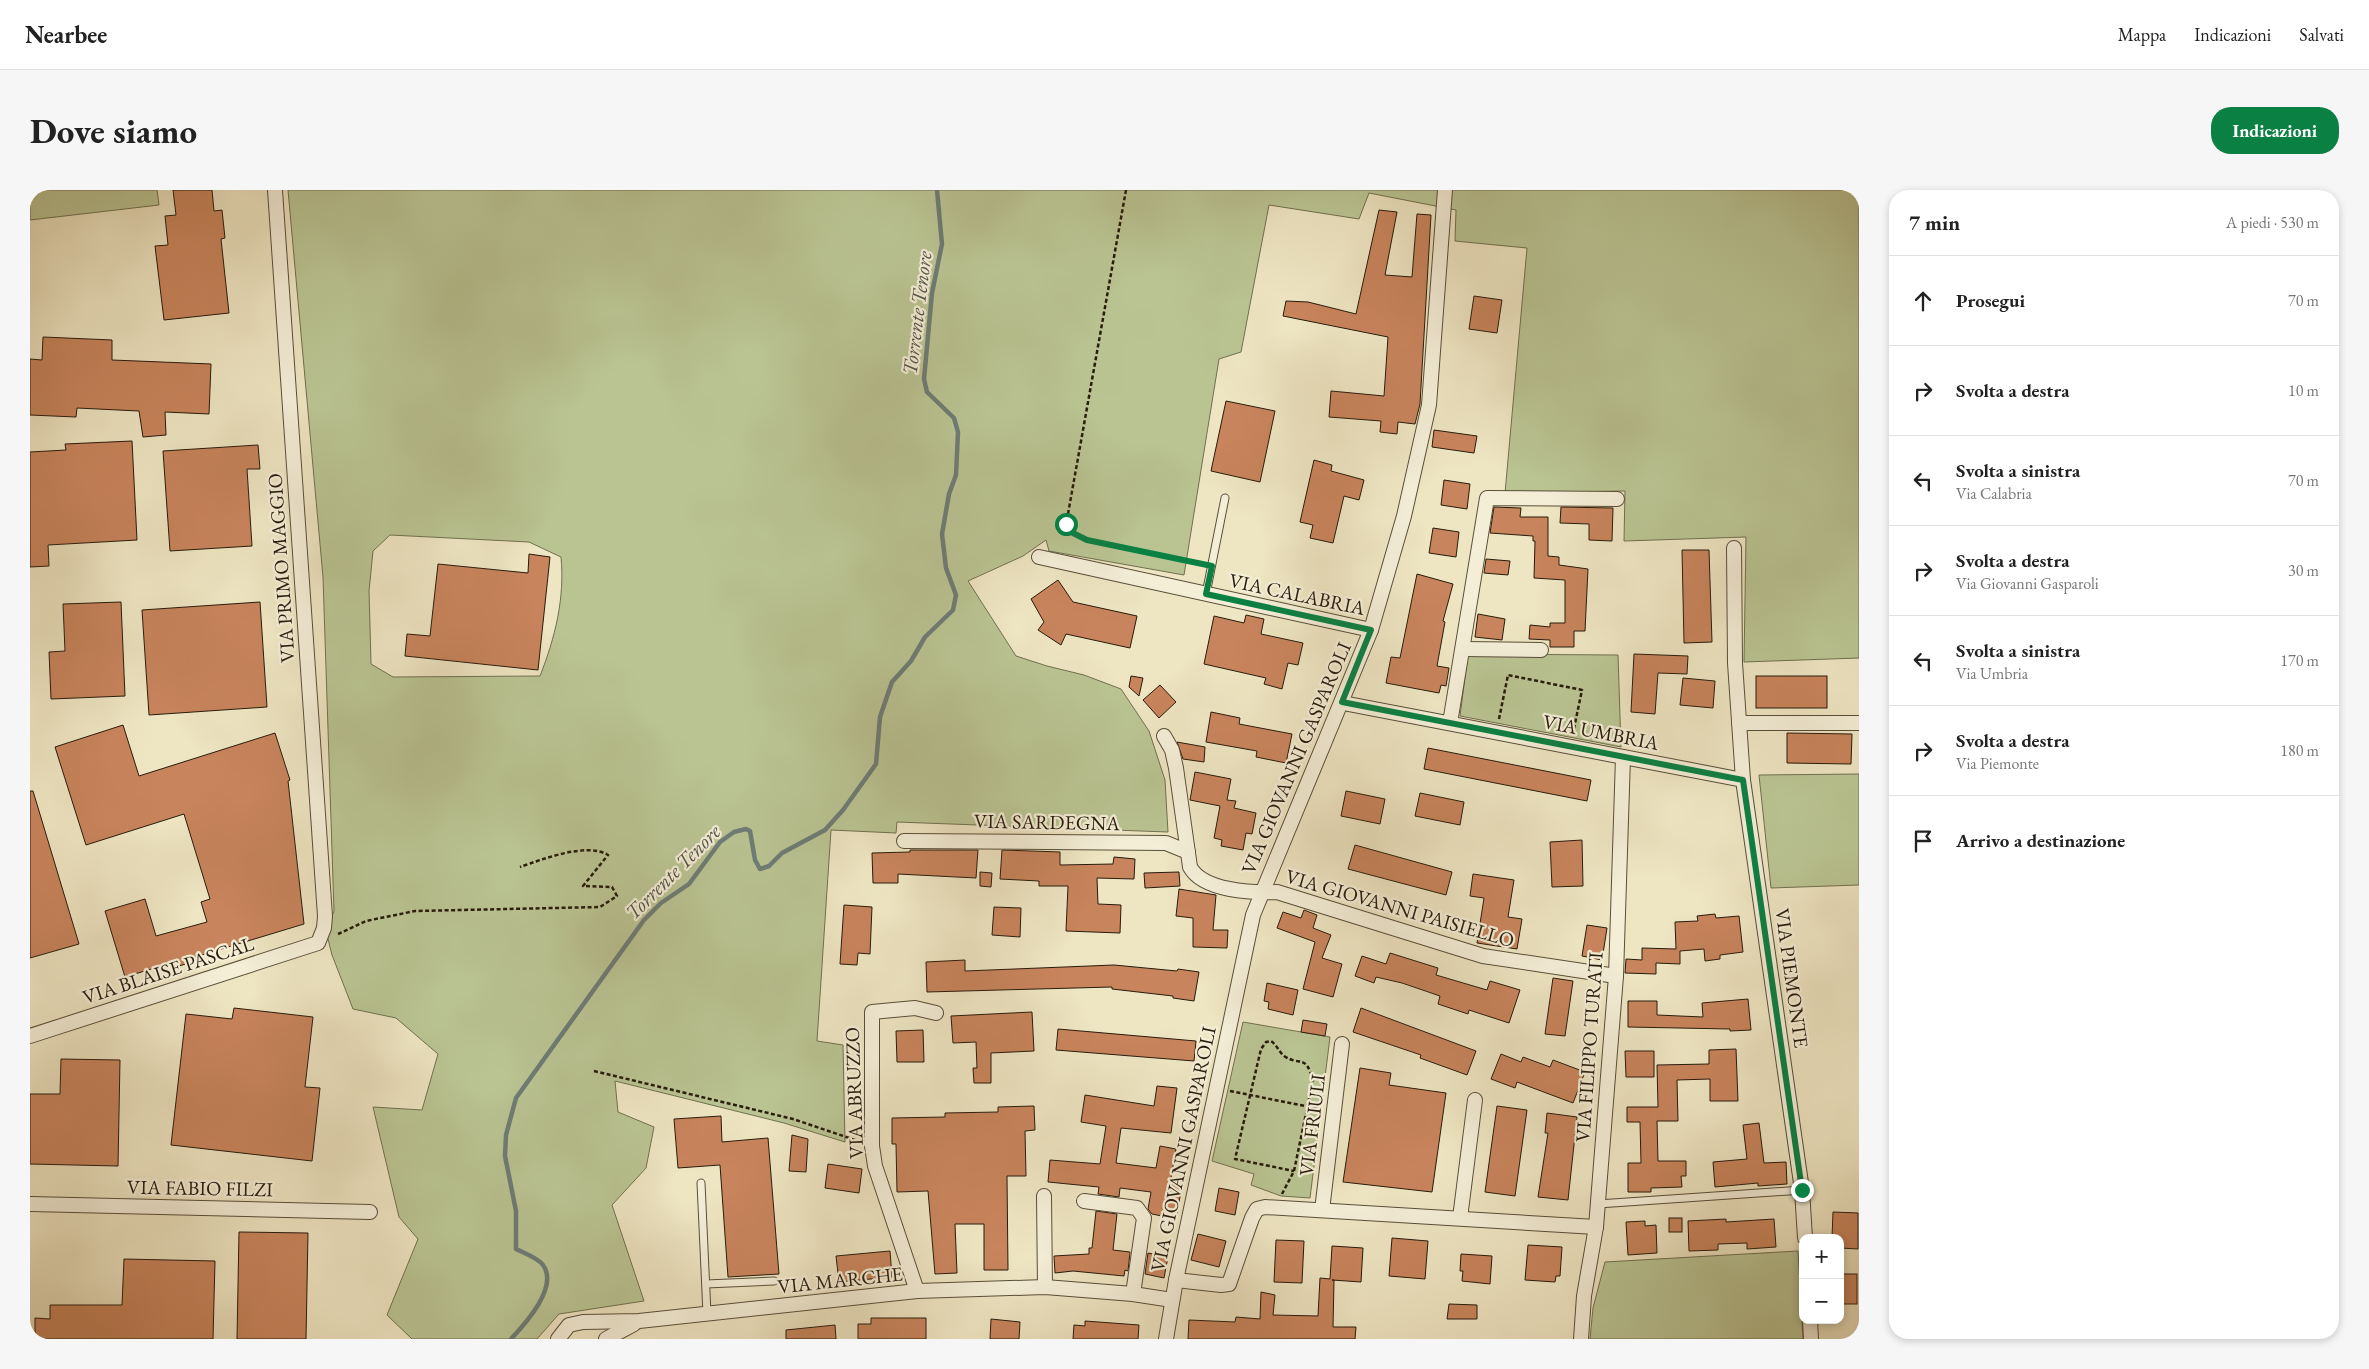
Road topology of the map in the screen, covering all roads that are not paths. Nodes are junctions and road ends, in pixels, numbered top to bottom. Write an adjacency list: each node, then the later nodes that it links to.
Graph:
1 (275, 190): 21 (street, VIA PRIMO MAGGIO)
2 (1445, 190): 8 (street, VIA GIOVANNI GASPAROLI)
3 (1224, 498): 7 (lane)
4 (1617, 499): 9 (street)
5 (1734, 548): 14 (street, VIA PIEMONTE)
6 (1039, 557): 7 (street, VIA CALABRIA)
7 (1206, 594): 8 (street, VIA CALABRIA)
8 (1371, 630): 11 (street, VIA GIOVANNI GASPAROLI)
9 (1463, 649): 10 (street); 13 (street)
10 (1541, 650)
11 (1342, 702): 13 (street, VIA UMBRIA); 20 (street, VIA GIOVANNI GASPAROLI)
12 (1859, 722): 14 (street)
13 (1450, 723): 16 (street, VIA UMBRIA)
14 (1739, 723): 17 (street, VIA PIEMONTE)
15 (1164, 736): 19 (street)
16 (1623, 757): 17 (street, VIA UMBRIA); 22 (street, VIA FILIPPO TURATI)
17 (1743, 780): 28 (street, VIA PIEMONTE)
18 (904, 841): 19 (street, VIA SARDEGNA)
19 (1188, 852): 20 (street)
20 (1261, 892): 22 (street, VIA GIOVANNI PAISIELLO); 38 (street, VIA GIOVANNI GASPAROLI)
21 (318, 943): 24 (street, VIA BLAISE PASCAL)
22 (1616, 976): 32 (street, VIA FILIPPO TURATI)
23 (936, 1013): 42 (street, VIA ABRUZZO)
24 (30, 1036)
25 (1342, 1044): 33 (street, VIA FRIULI)
26 (1475, 1100): 35 (street)
27 (701, 1183): 40 (lane)
28 (1802, 1190): 32 (lane); 37 (street, VIA PIEMONTE)
29 (1044, 1196): 41 (street)
30 (1084, 1202): 43 (street)
31 (30, 1204): 34 (street, VIA FABIO FILZI)
32 (1598, 1204): 36 (street, VIA FILIPPO TURATI)
33 (1322, 1210): 35 (street); 38 (street)
34 (370, 1212)
35 (1460, 1218): 36 (street)
36 (1596, 1227): 51 (street, VIA FILIPPO TURATI)
37 (1805, 1234)
38 (1176, 1280): 44 (street, VIA GIOVANNI GASPAROLI)
39 (774, 1281): 40 (lane)
40 (706, 1284): 45 (lane)
41 (1045, 1287): 42 (street, VIA MARCHE); 43 (street, VIA MARCHE)
42 (918, 1291): 45 (street, VIA MARCHE)
43 (1133, 1294): 44 (street, VIA MARCHE)
44 (1172, 1300): 50 (street, VIA GIOVANNI GASPAROLI)
45 (707, 1314): 46 (street, VIA MARCHE)
46 (639, 1321): 48 (street, VIA MARCHE); 49 (street, VIA MARCHE)
47 (1810, 1324): 52 (street)
48 (558, 1339)
49 (606, 1339)
50 (1166, 1339)
51 (1581, 1339)
52 (1811, 1339)

